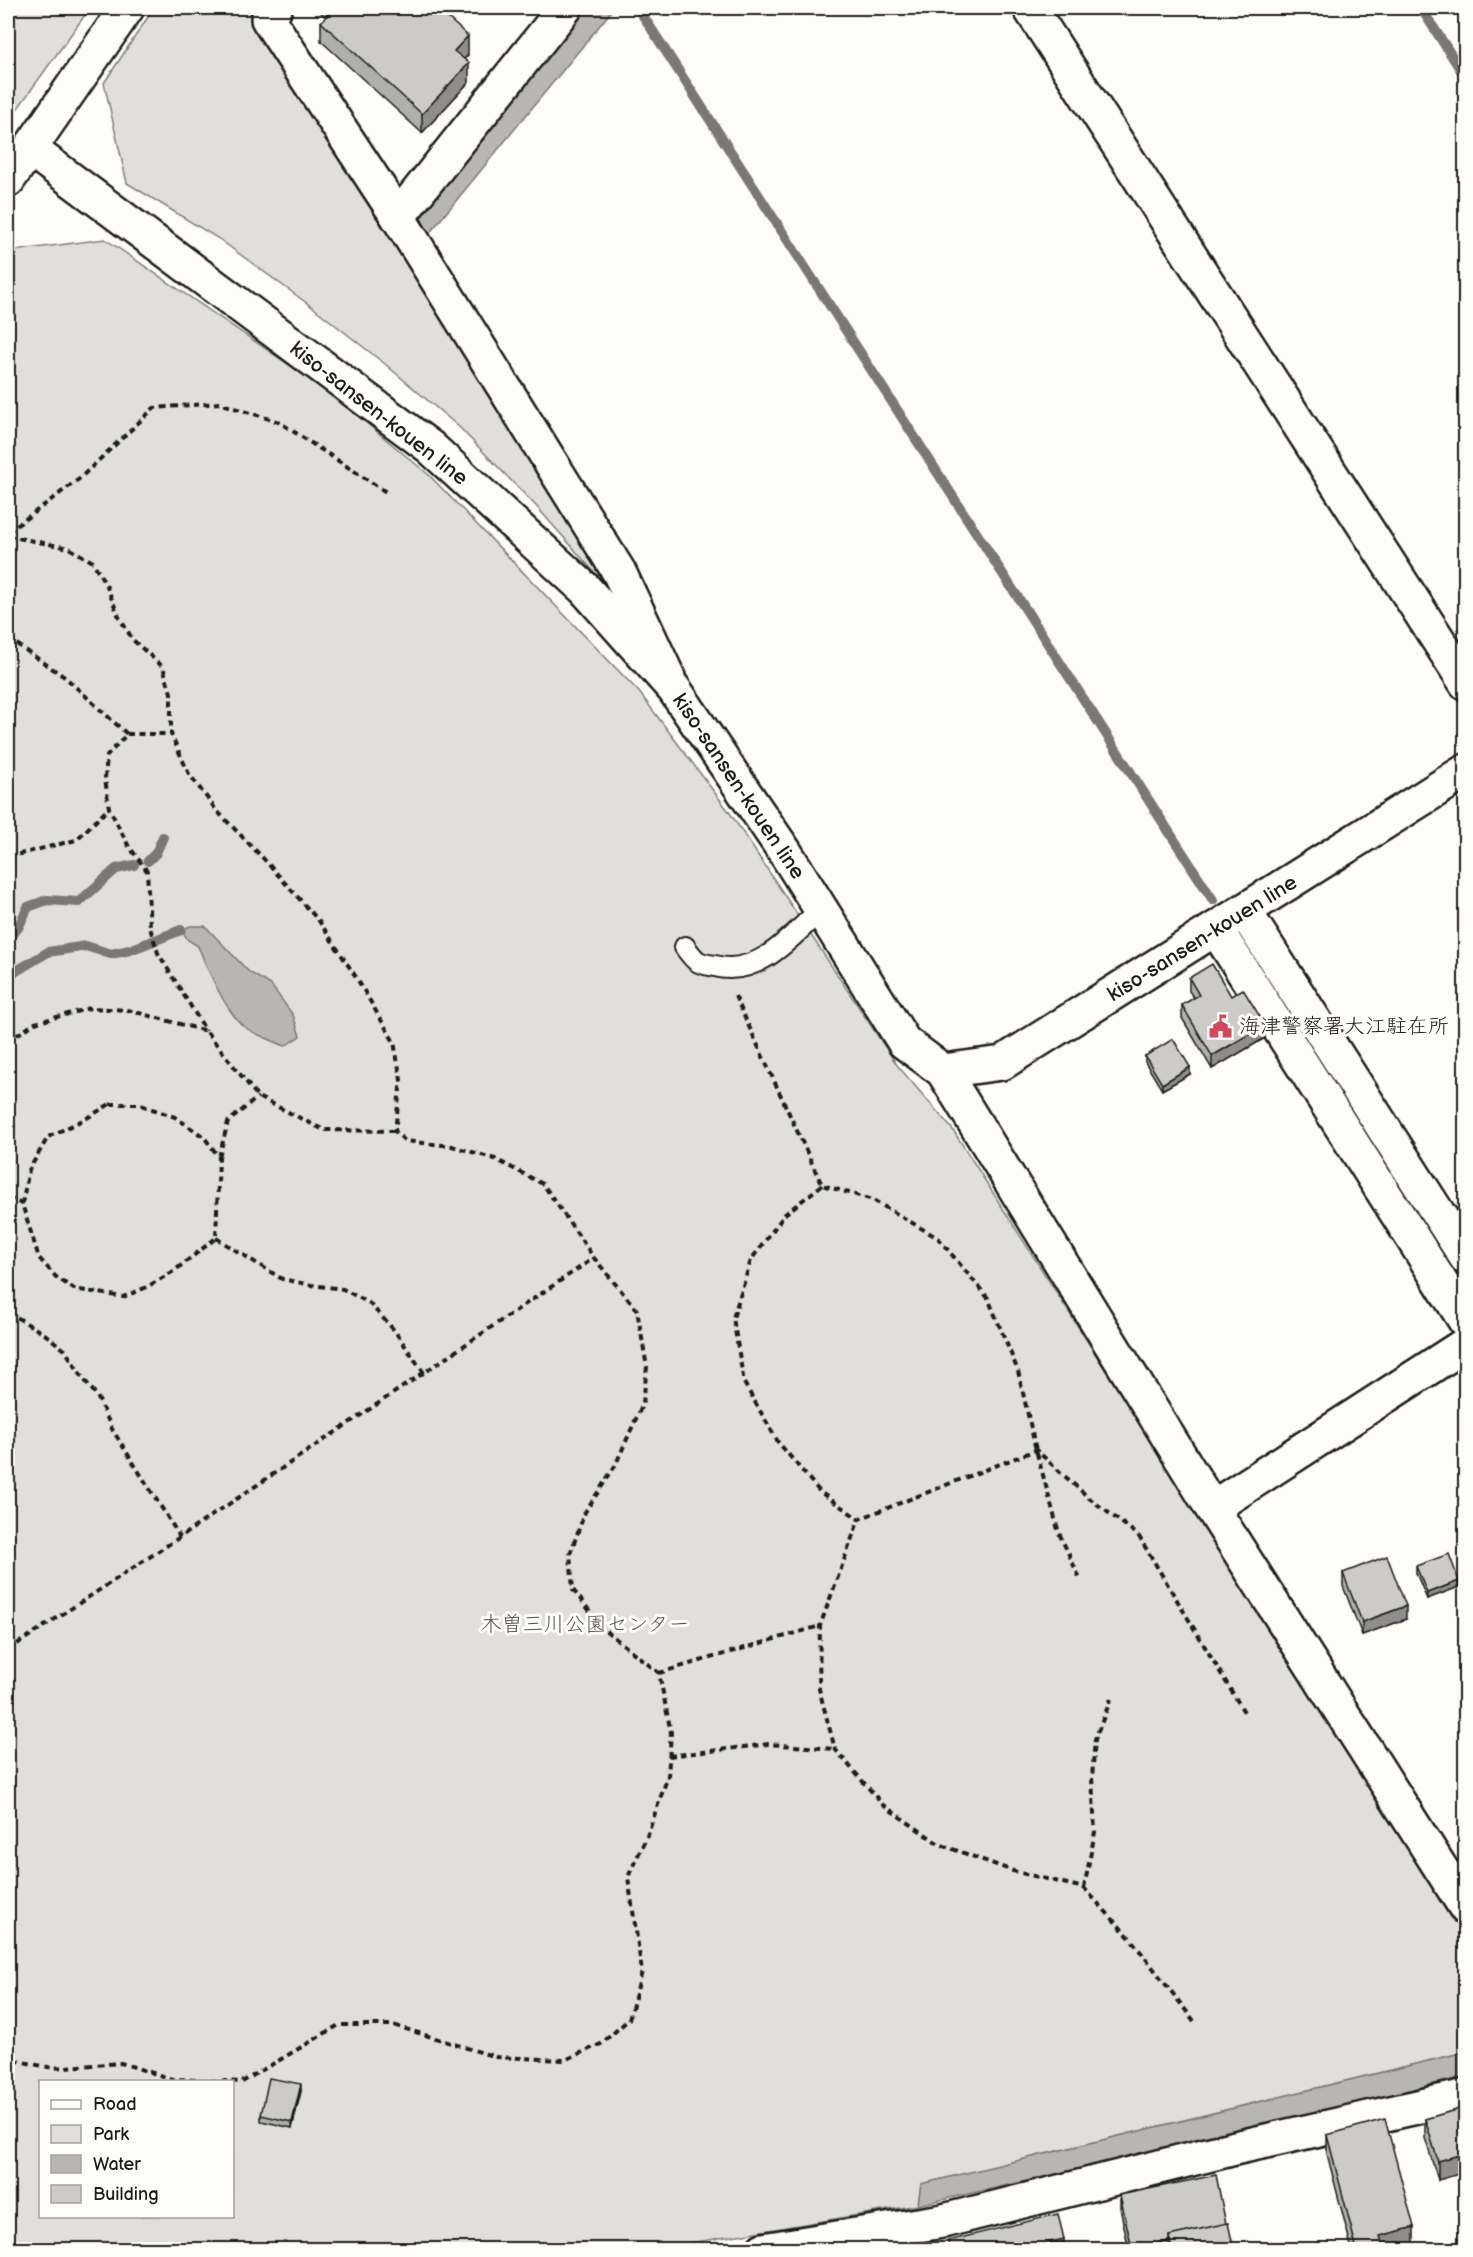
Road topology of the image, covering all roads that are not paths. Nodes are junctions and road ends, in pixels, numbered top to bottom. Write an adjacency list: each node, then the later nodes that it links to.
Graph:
1 (127, 8): 5 (street)
2 (275, 8): 7 (street)
3 (565, 8): 7 (street)
4 (1030, 8): 8 (street)
5 (30, 149): 6 (street); 9 (street, kiso-sansen-kouen line)
6 (8, 180)
7 (398, 217): 9 (street)
8 (1466, 683)
9 (674, 689): 11 (street, kiso-sansen-kouen line)
10 (1466, 771): 12 (street, kiso-sansen-kouen line)
11 (820, 909): 14 (lane); 15 (street, kiso-sansen-kouen line)
12 (1245, 912): 13 (street, kiso-sansen-kouen line); 16 (street)
13 (1216, 929): 15 (street, kiso-sansen-kouen line); 17 (street)
14 (685, 947)
15 (943, 1071): 19 (street)
16 (1466, 1257)
17 (1466, 1322)
18 (1466, 1344): 19 (street)
19 (1212, 1508): 20 (street)
20 (1466, 1908)
21 (1466, 2096): 22 (street)
22 (763, 2250)

